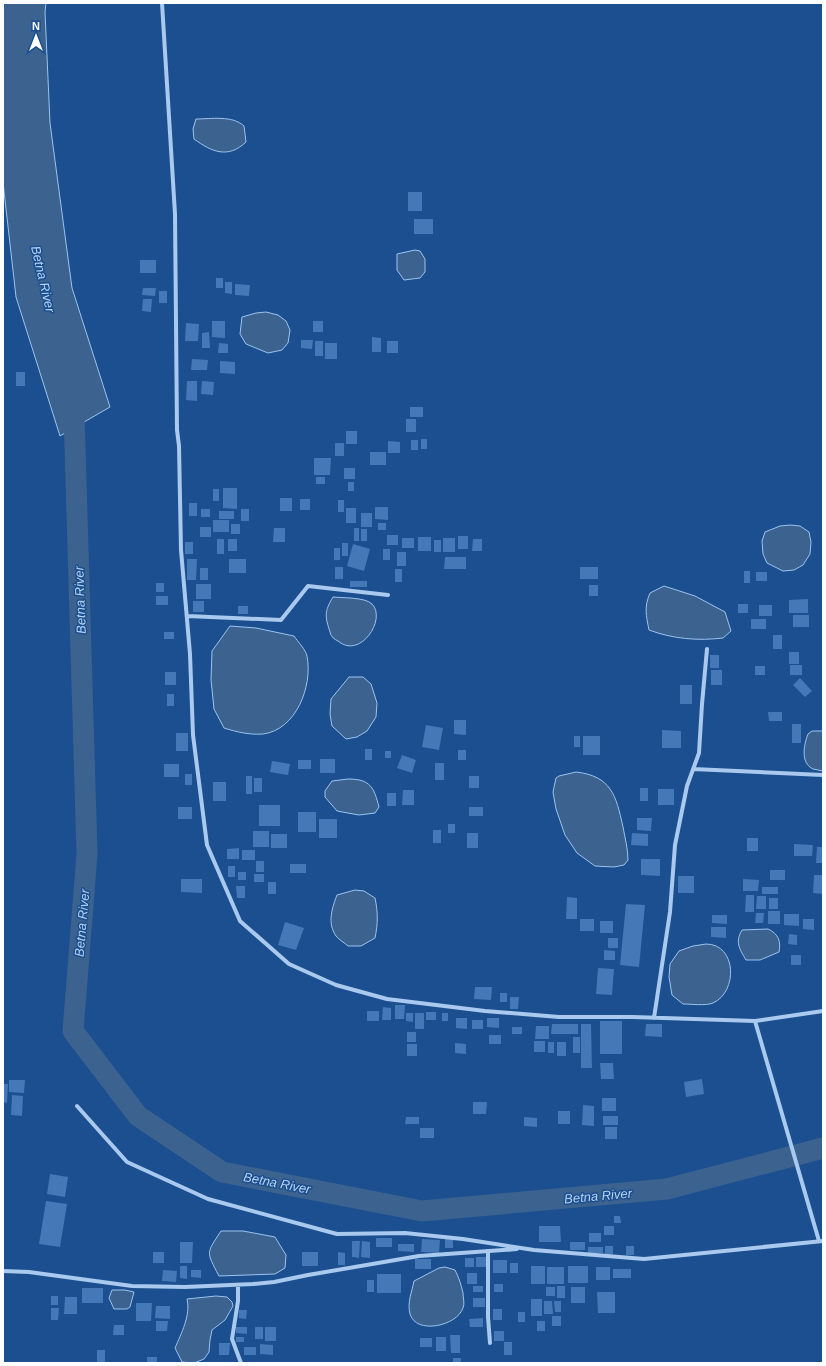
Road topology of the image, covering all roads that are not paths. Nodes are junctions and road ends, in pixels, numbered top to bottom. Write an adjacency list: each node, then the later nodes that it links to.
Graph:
1 (162, 3): 3 (street)
2 (388, 595): 3 (street)
3 (187, 616): 8 (street)
4 (707, 649): 5 (street)
5 (693, 769): 6 (street); 8 (street)
6 (823, 775)
7 (823, 1010): 9 (street)
8 (654, 1018): 9 (street)
9 (755, 1021): 11 (street)
10 (77, 1106): 12 (street)
11 (821, 1241): 12 (street)
12 (534, 1250): 13 (street)
13 (488, 1252): 15 (street); 16 (street)
14 (3, 1271): 15 (street)
15 (238, 1285): 17 (street)
16 (490, 1343)
17 (241, 1363)

